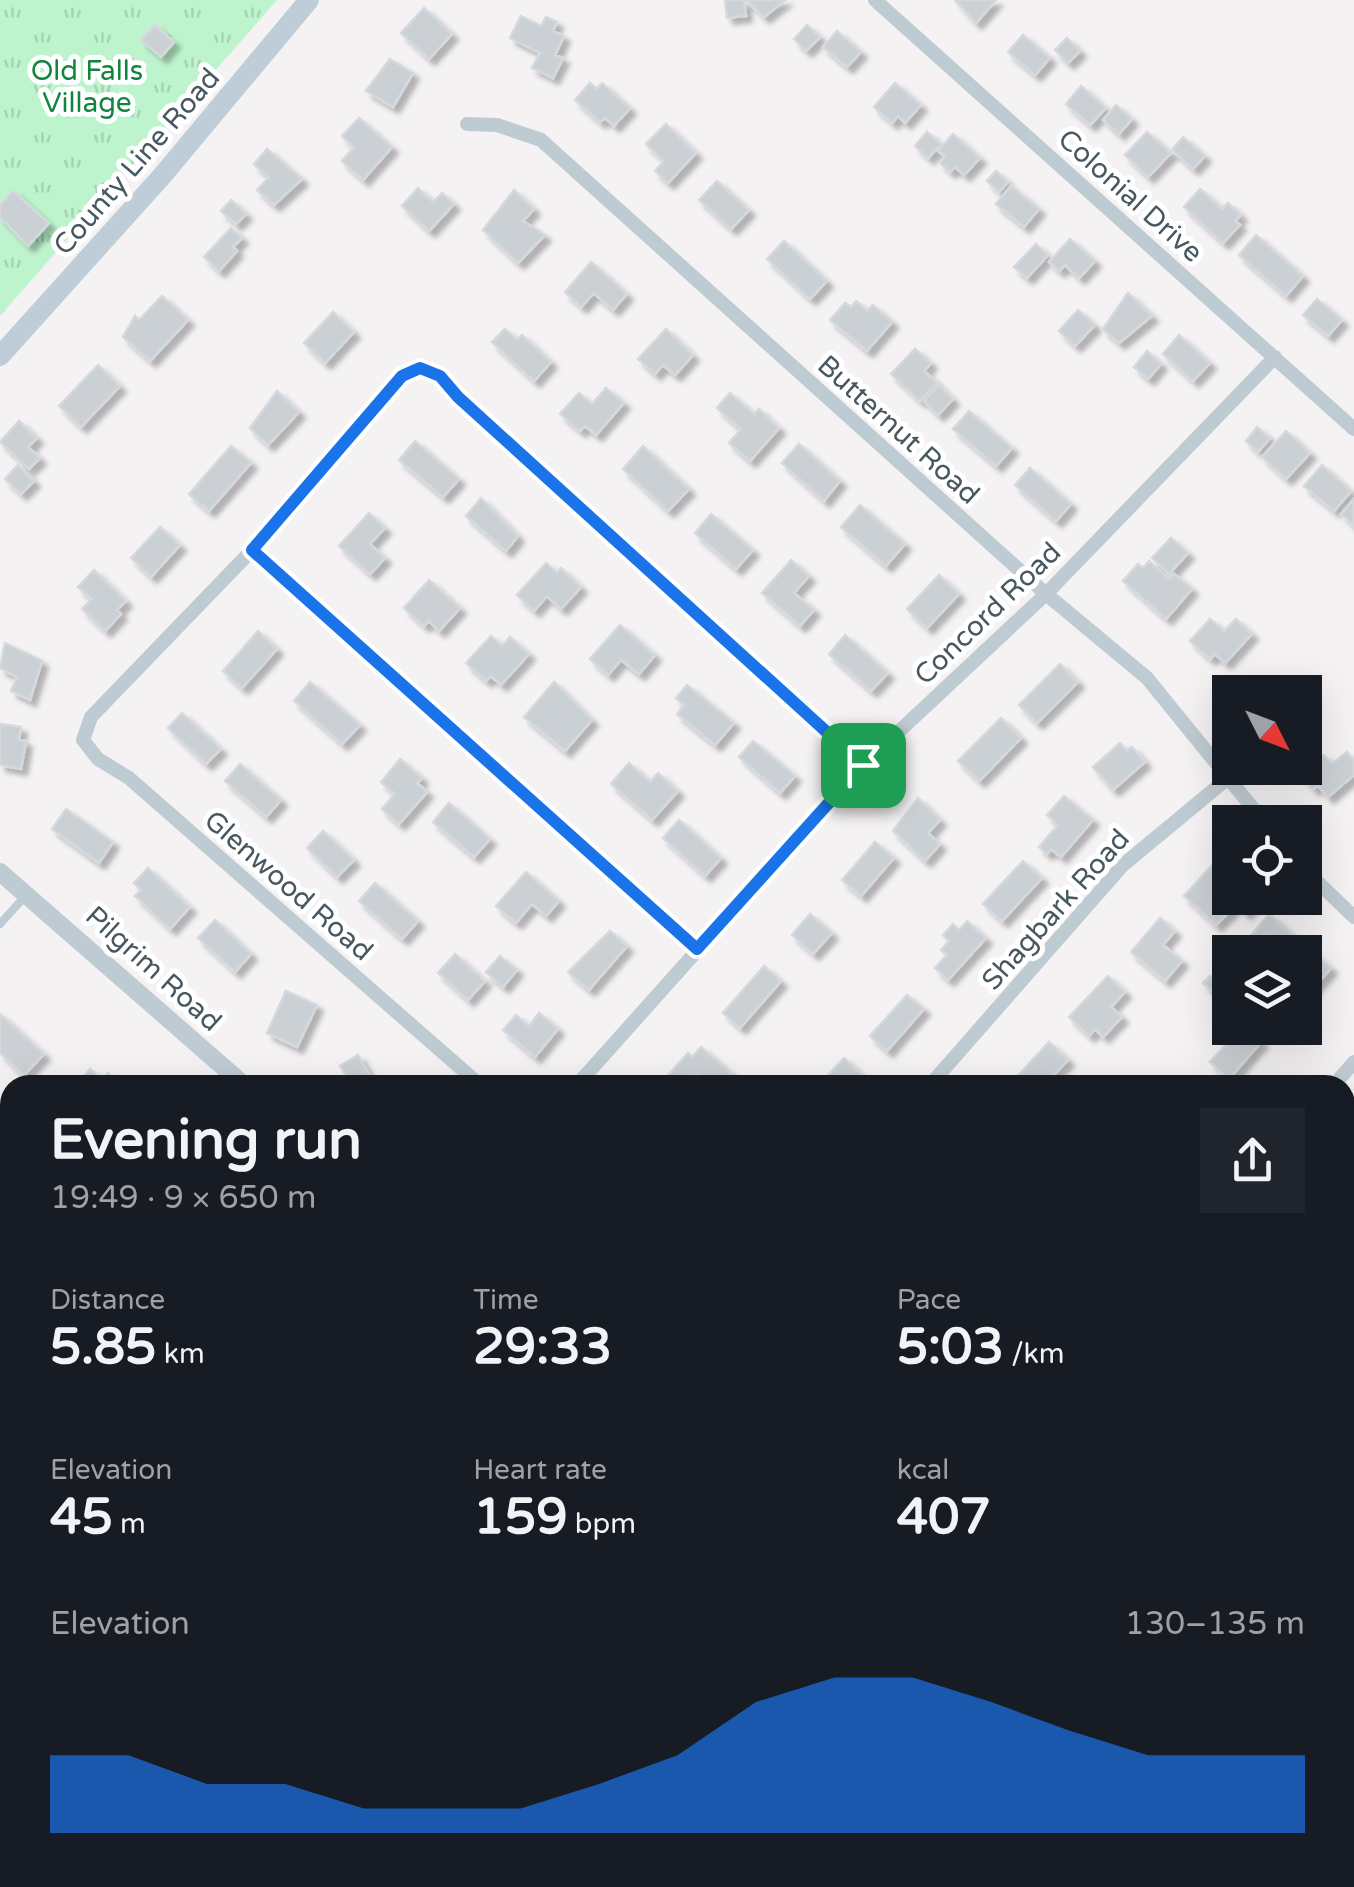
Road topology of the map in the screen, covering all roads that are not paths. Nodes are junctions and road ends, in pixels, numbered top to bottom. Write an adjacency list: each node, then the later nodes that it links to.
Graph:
1 (309, 0): 4 (main road, County Line Road)
2 (875, 0): 5 (street, Colonial Drive)
3 (467, 124): 8 (street, Butternut Road)
4 (0, 356)
5 (1275, 358): 6 (street, Colonial Drive); 8 (street, Concord Road)
6 (1353, 427)
7 (252, 550): 10 (street); 20 (street); 22 (street, Glenwood Road)
8 (1046, 594): 9 (street, Butternut Road); 10 (street, Concord Road)
9 (1212, 758)
10 (863, 765): 20 (street, Concord Road)
11 (1220, 785): 24 (street, Shagbark Road)
12 (1234, 785): 13 (street, Butternut Road)
13 (1250, 805)
14 (0, 860): 17 (street, Pilgrim Road)
15 (0, 872): 17 (street, Pilgrim Road)
16 (1322, 886): 18 (street)
17 (28, 892): 19 (lane); 21 (street, Pilgrim Road)
18 (1354, 916)
19 (0, 924)
20 (697, 949): 23 (street, Concord Road)
21 (233, 1075)
22 (469, 1075)
23 (586, 1075)
24 (939, 1075)

